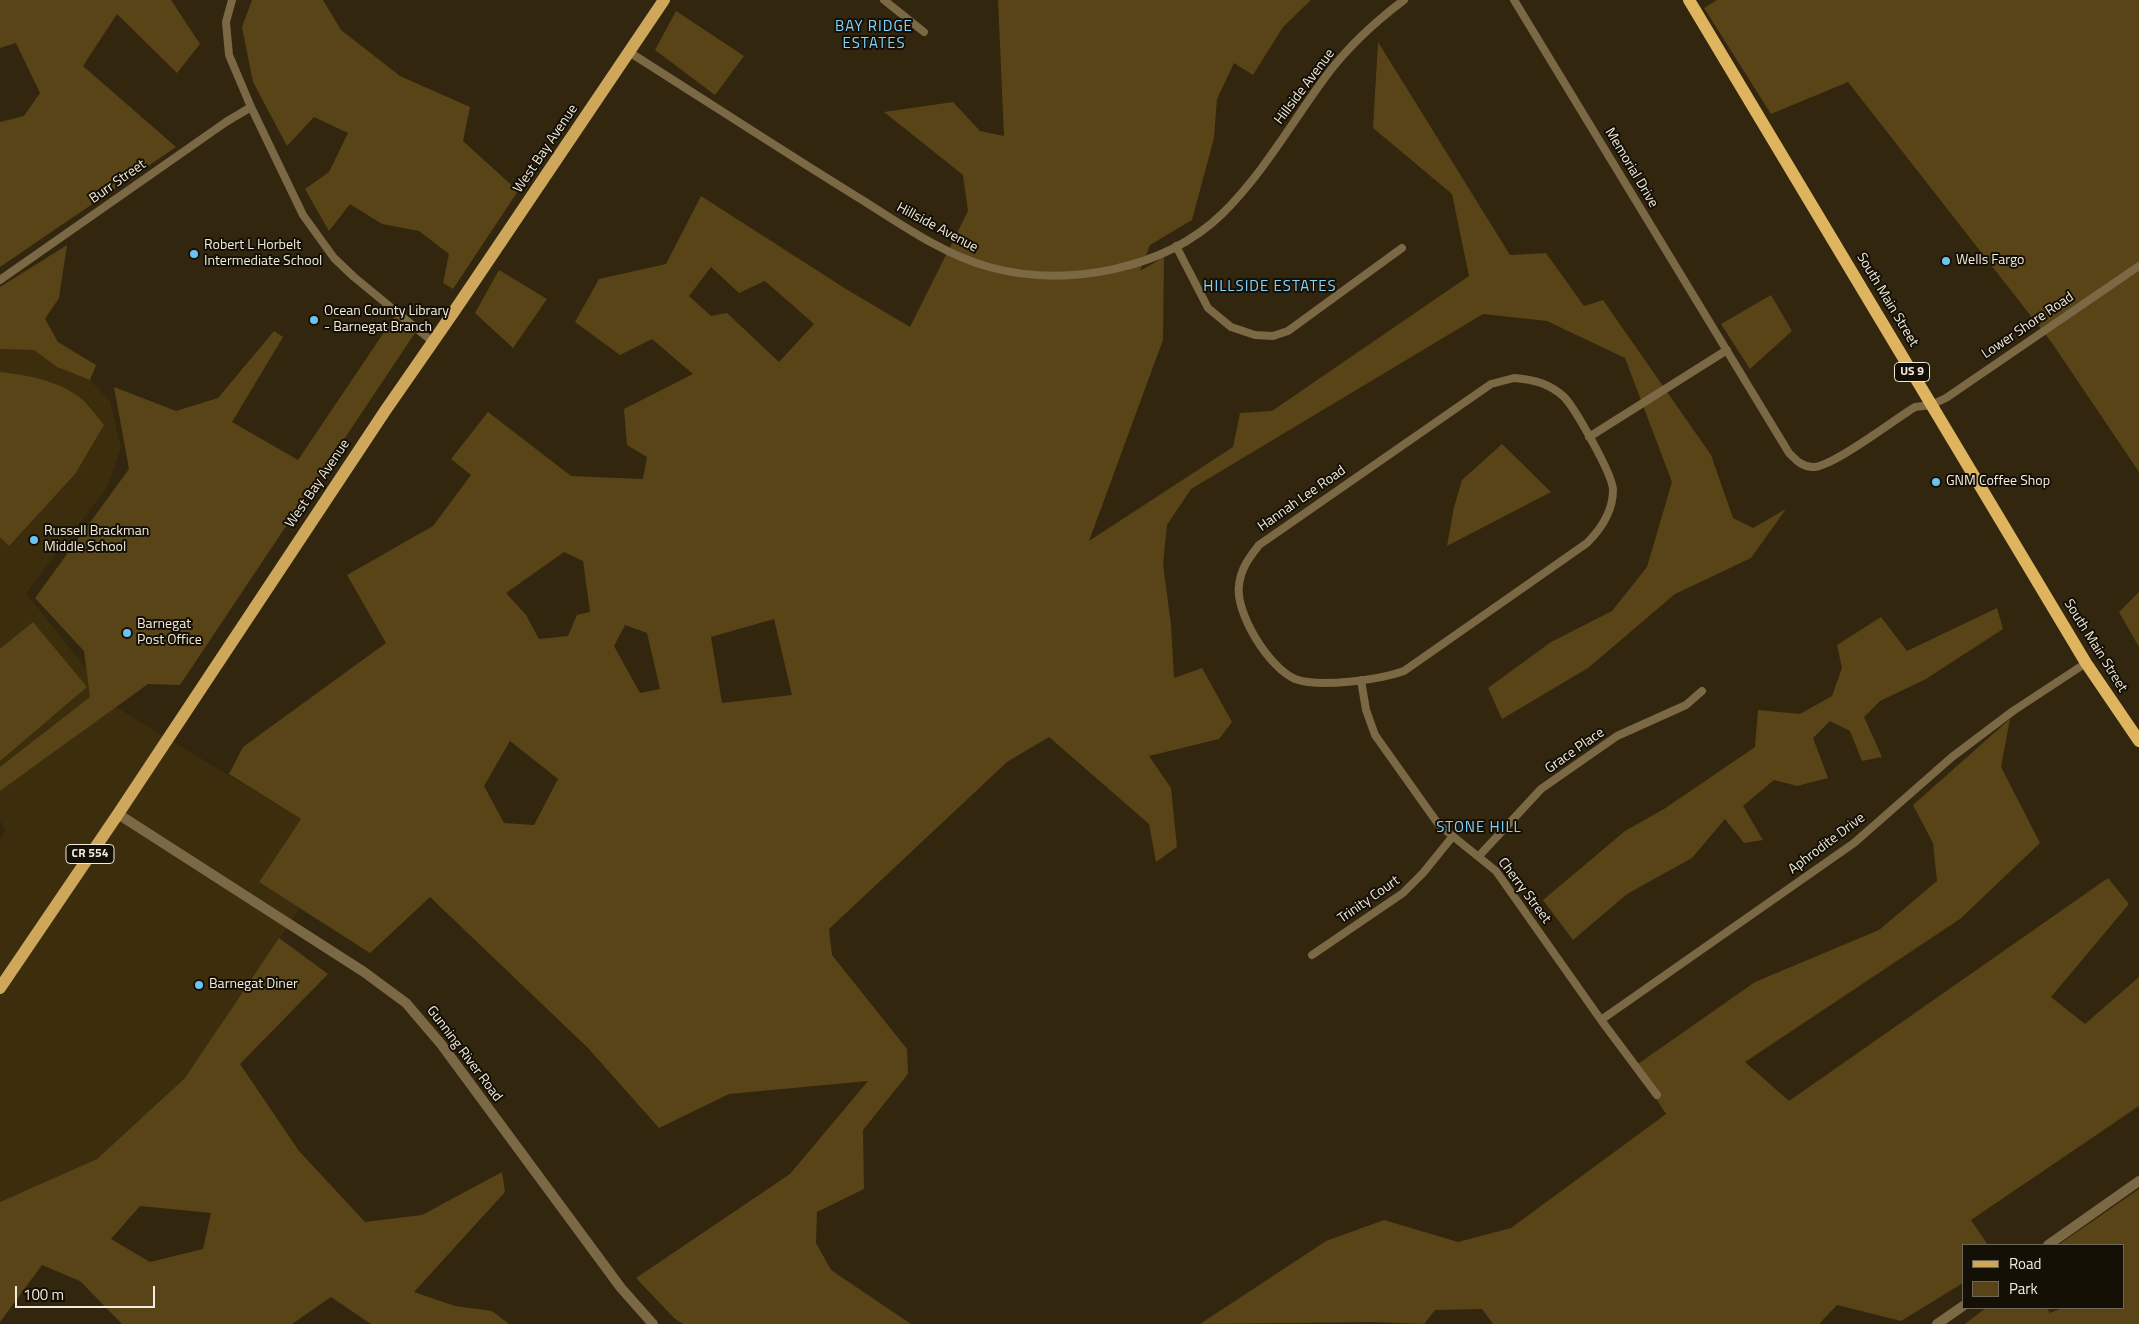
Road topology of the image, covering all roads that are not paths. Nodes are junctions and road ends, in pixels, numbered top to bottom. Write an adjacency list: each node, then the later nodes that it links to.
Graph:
1 (232, 0): 9 (street)
2 (664, 0): 8 (main road, West Bay Avenue / CR 554)
3 (884, 0): 7 (street)
4 (1404, 0): 10 (street, Hillside Avenue)
5 (1514, 0): 15 (street, Memorial Drive)
6 (1689, 0): 16 (highway, South Main Street / US 9)
7 (924, 32)
8 (629, 52): 10 (street, Hillside Avenue); 14 (main road, West Bay Avenue / CR 554)
9 (251, 108): 13 (street, Burr Street); 14 (street)
10 (1176, 246): 11 (street)
11 (1402, 248)
12 (2139, 266): 16 (street, Lower Shore Road)
13 (0, 280)
14 (433, 342): 22 (main road, West Bay Avenue / CR 554)
15 (1727, 350): 16 (street, Memorial Drive); 17 (street)
16 (1931, 405): 18 (highway, South Main Street / US 9)
17 (1589, 436): 19 (street, Hannah Lee Road); 19 (street, Hannah Lee Road)
18 (2086, 663): 21 (highway, South Main Street / US 9); 27 (street, Aphrodite Drive)
19 (1361, 680): 23 (street, Cherry Street)
20 (1702, 691): 24 (street, Grace Place)
21 (2139, 741)
22 (118, 814): 26 (main road, West Bay Avenue / CR 554); 32 (street, Gunning River Road)
23 (1453, 836): 24 (street, Cherry Street); 25 (street, Trinity Court)
24 (1479, 856): 27 (street, Cherry Street)
25 (1312, 955)
26 (0, 988)
27 (1601, 1020): 28 (street, Cherry Street)
28 (1658, 1095)
29 (2139, 1181): 30 (street)
30 (2049, 1244)
31 (1962, 1307): 33 (street)
32 (654, 1324)
33 (1937, 1324)

